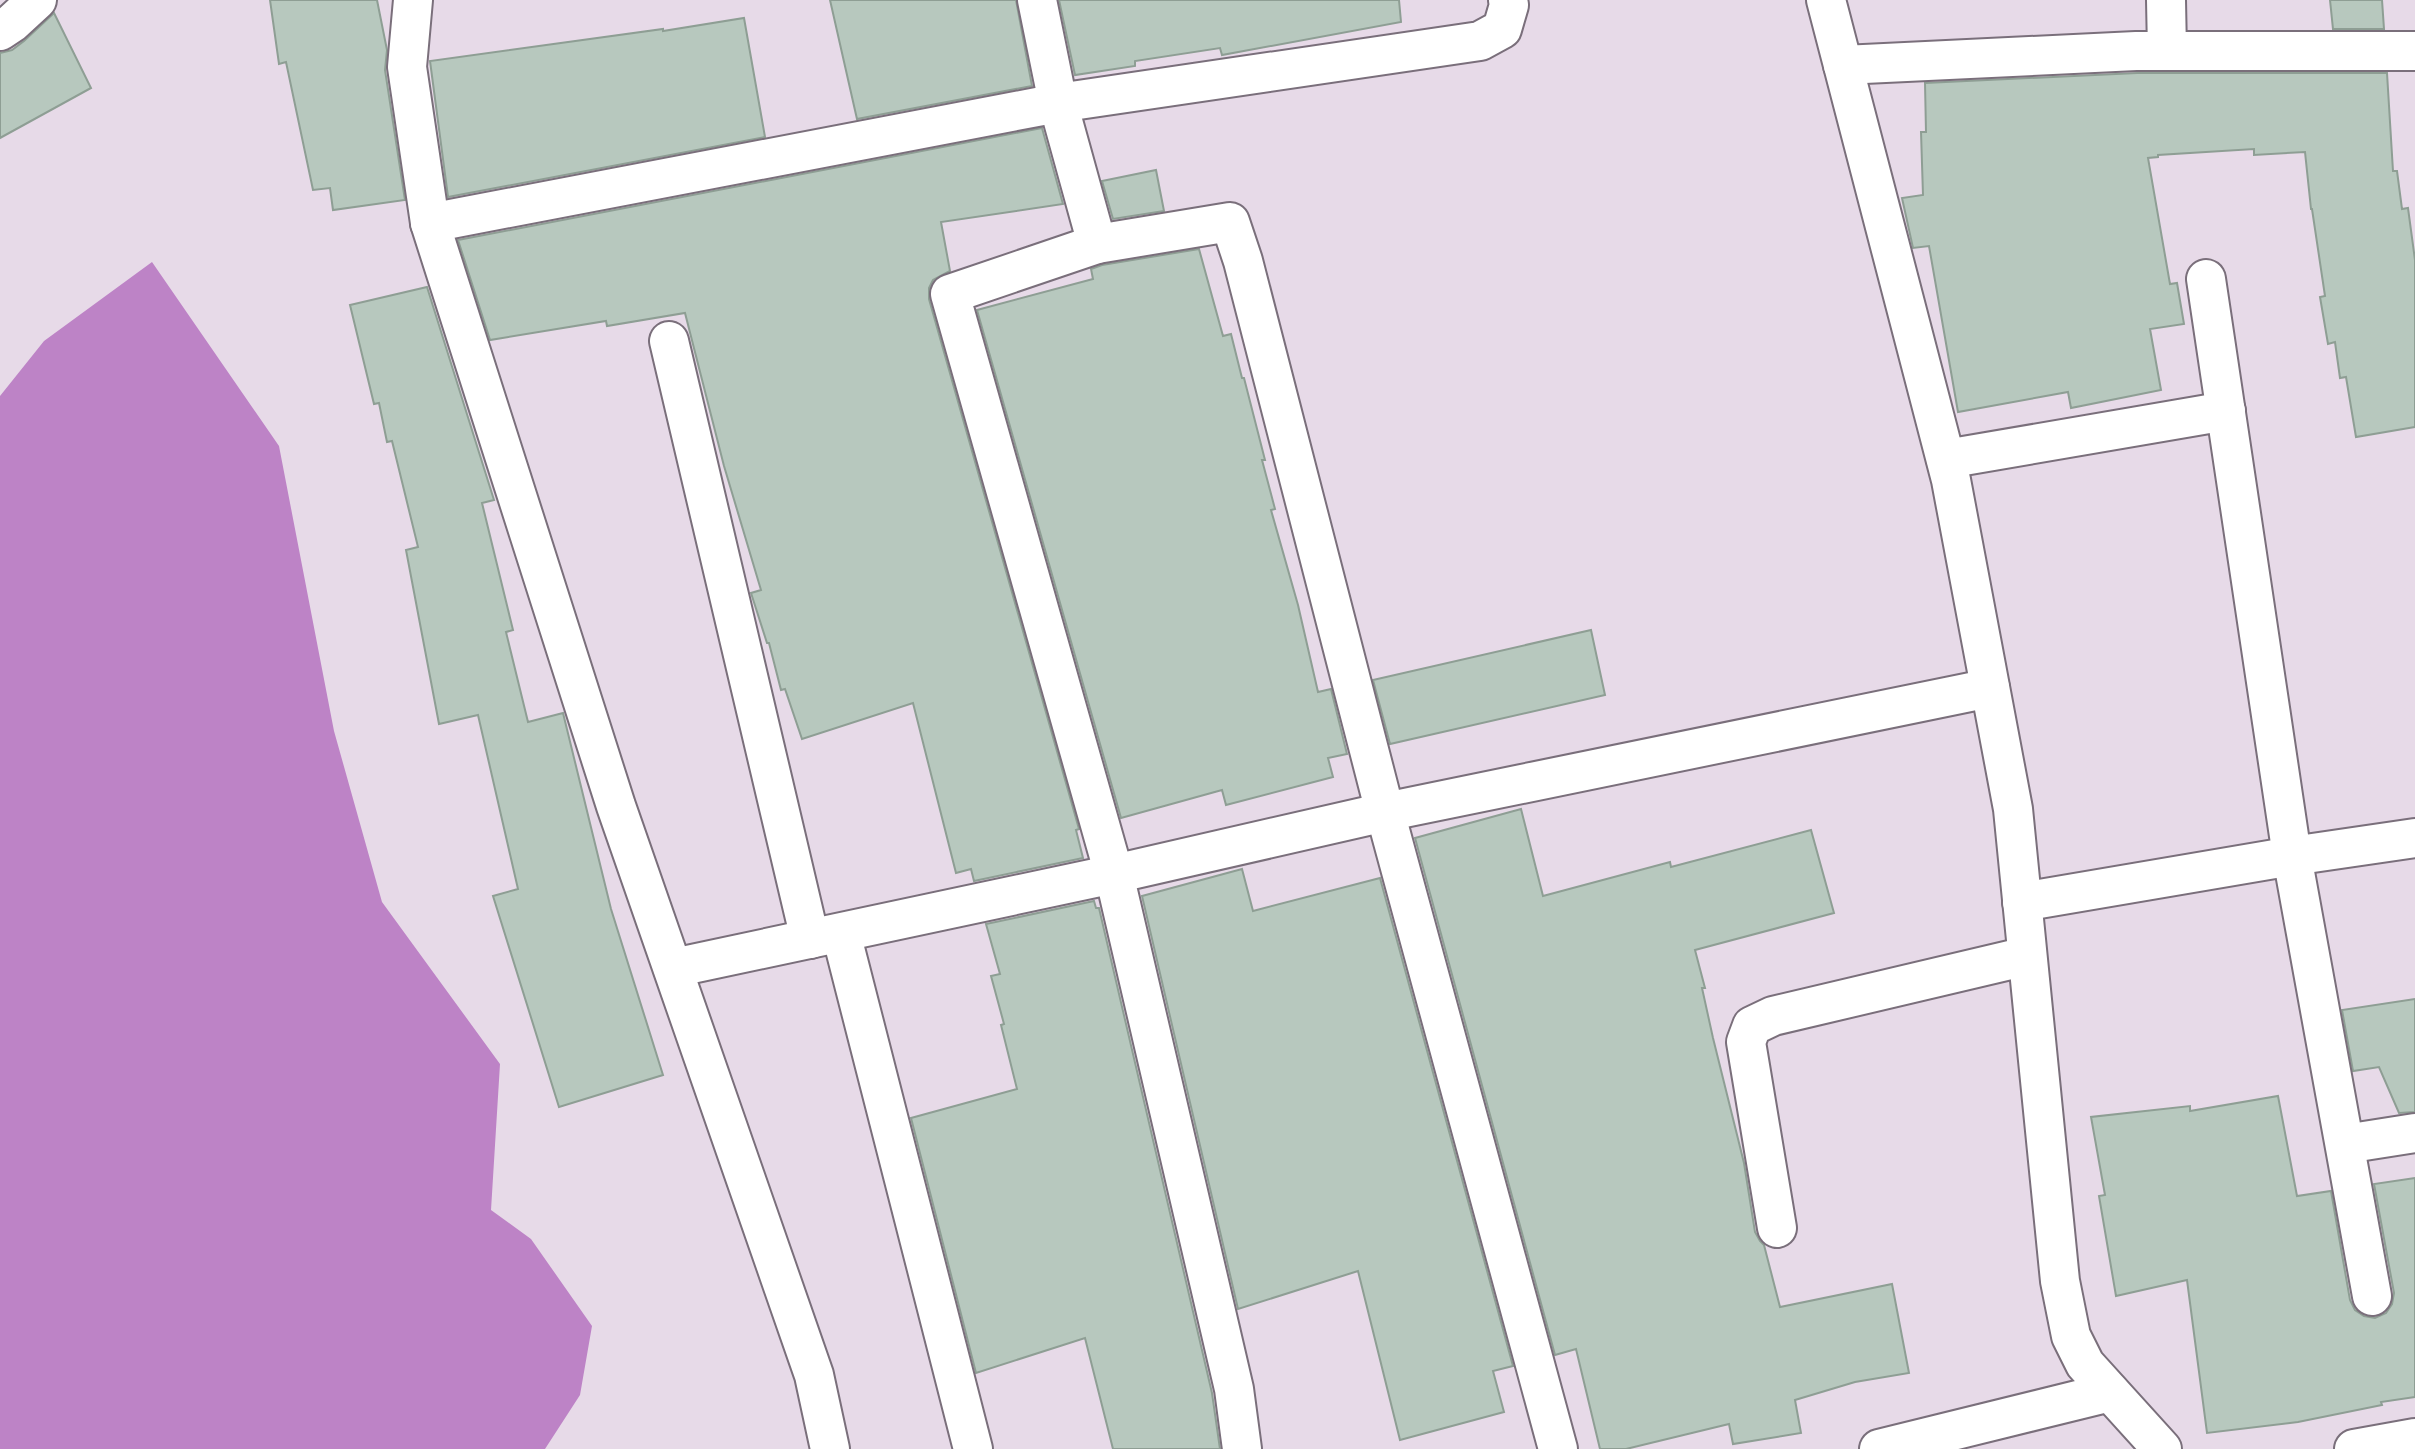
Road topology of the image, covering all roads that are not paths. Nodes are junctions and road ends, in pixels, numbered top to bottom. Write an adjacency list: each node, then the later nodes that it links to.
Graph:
1 (37, 0): 7 (street)
2 (413, 0): 12 (street)
3 (1037, 0): 11 (street)
4 (1508, 0): 11 (street)
5 (1826, 0): 10 (street)
6 (2166, 0): 8 (street)
7 (0, 31)
8 (2167, 51): 9 (street); 10 (street)
9 (2415, 51)
10 (1843, 65): 17 (street)
11 (1058, 103): 12 (street); 13 (street)
12 (430, 223): 26 (street)
13 (1097, 244): 19 (street); 22 (street)
14 (2206, 279): 16 (street)
15 (669, 341): 24 (street)
16 (2225, 411): 17 (street); 21 (street)
17 (1946, 459): 18 (street)
18 (1990, 688): 19 (street); 23 (street)
19 (1385, 812): 22 (street); 36 (street)
20 (2415, 838): 21 (street)
21 (2292, 856): 23 (street); 28 (street)
22 (1114, 874): 24 (street); 35 (street)
23 (2022, 902): 25 (street)
24 (825, 936): 26 (street); 34 (street)
25 (2027, 956): 29 (street); 31 (street)
26 (673, 968): 33 (street)
27 (2415, 1133): 28 (street)
28 (2345, 1144): 30 (street)
29 (1777, 1228)
30 (2372, 1296)
31 (2110, 1392): 37 (street); 38 (street)
32 (2415, 1438): 39 (street)
33 (830, 1449)
34 (973, 1449)
35 (1242, 1449)
36 (1558, 1449)
37 (1879, 1449)
38 (2162, 1449)
39 (2354, 1449)

